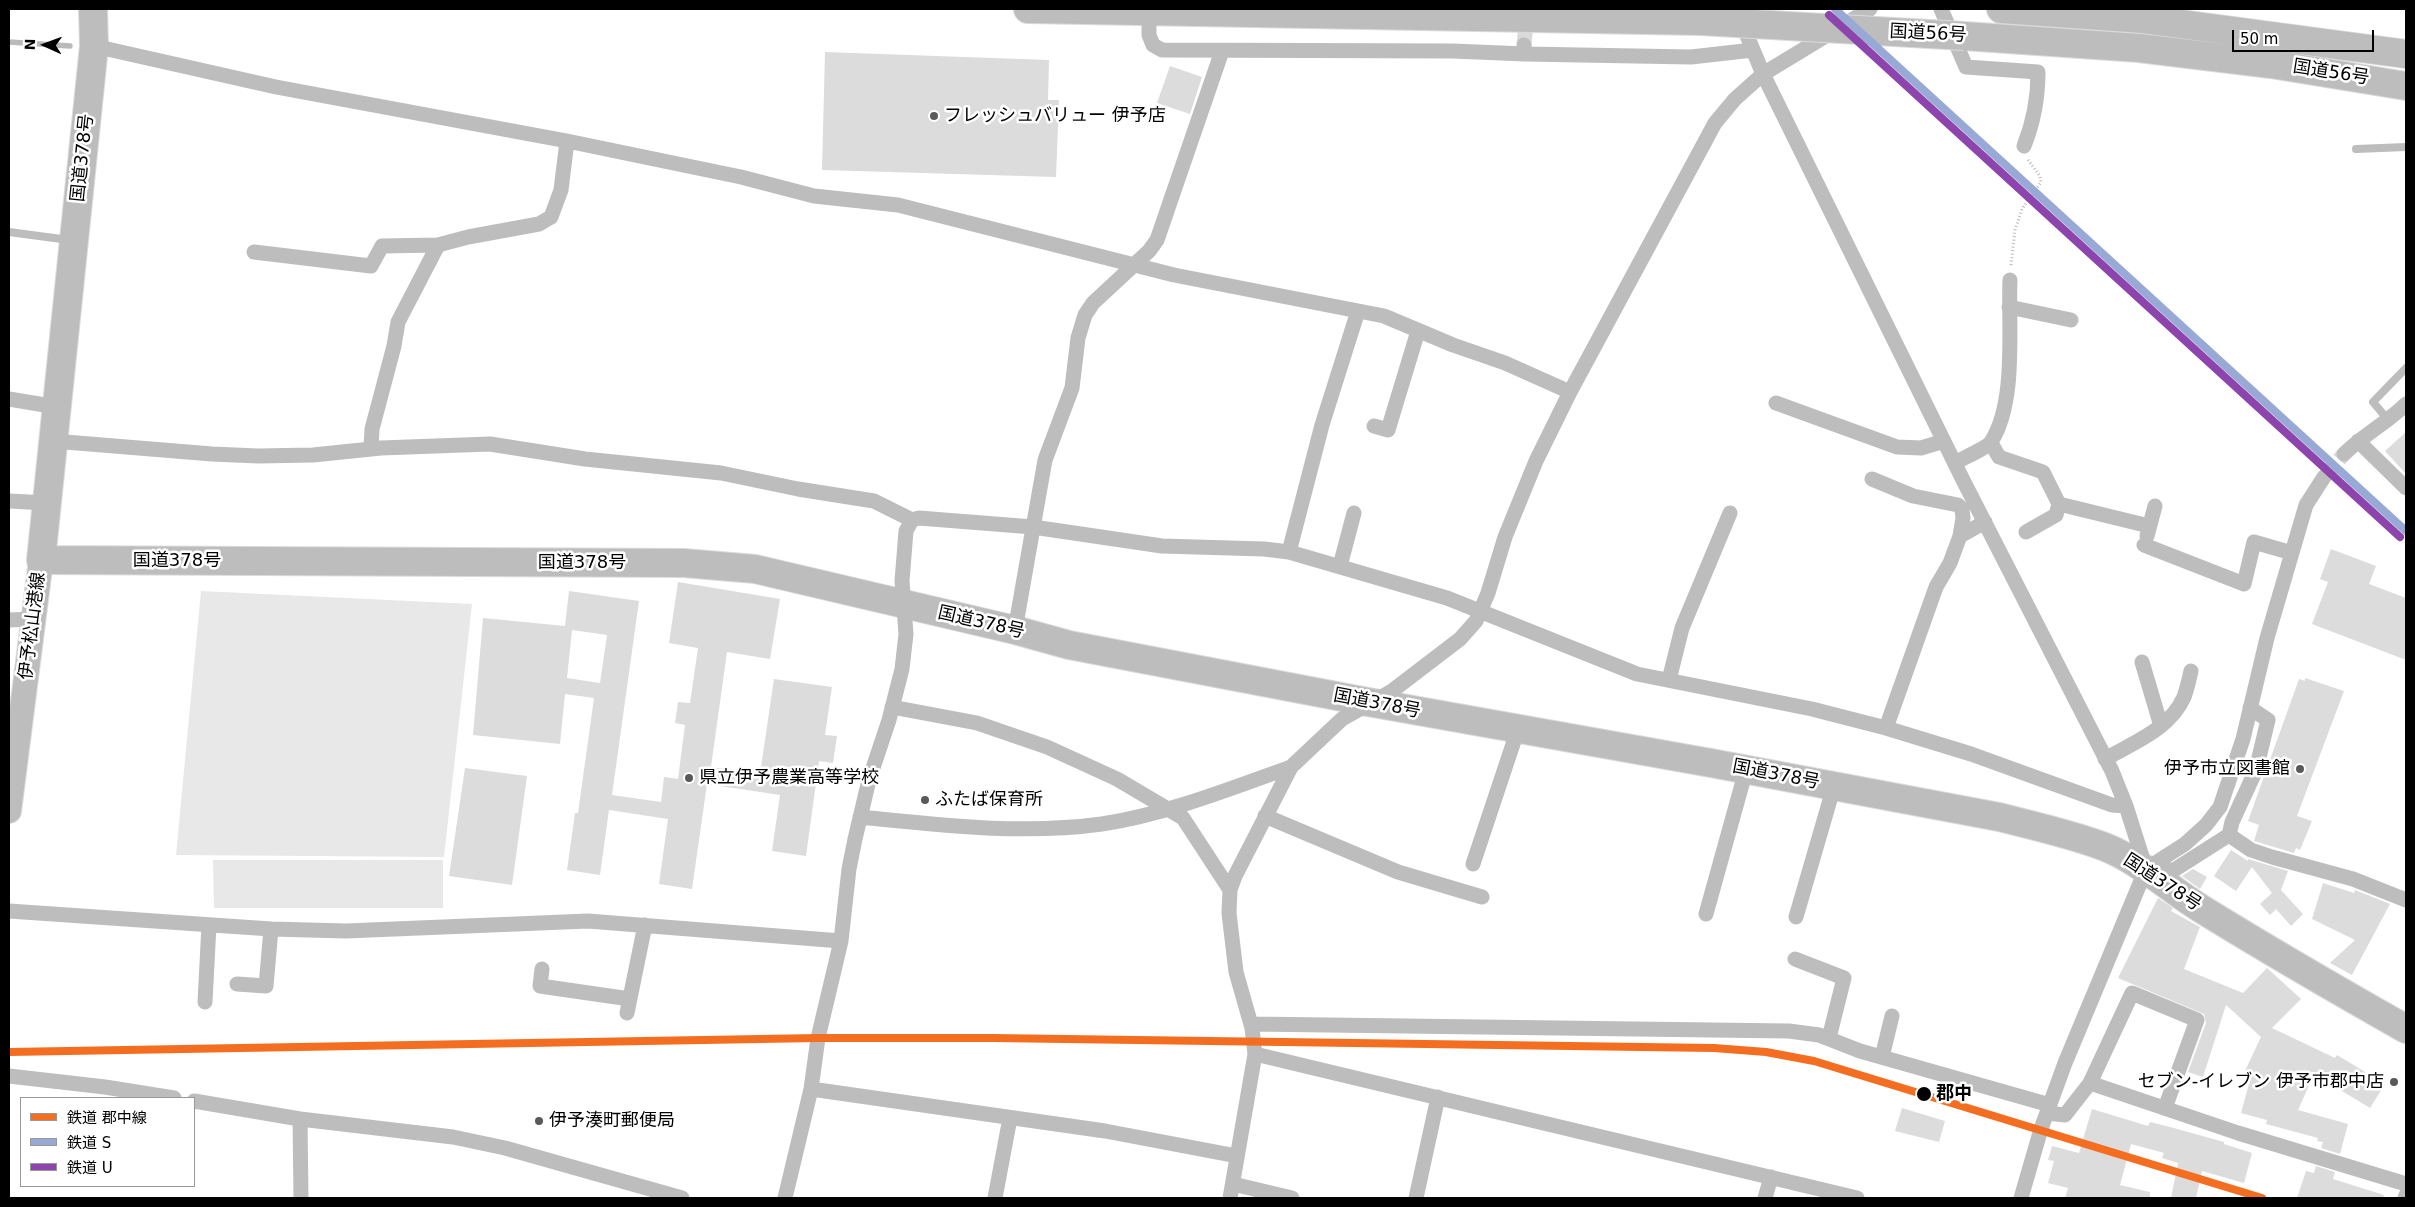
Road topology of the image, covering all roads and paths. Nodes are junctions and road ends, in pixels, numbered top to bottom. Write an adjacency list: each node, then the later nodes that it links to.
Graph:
1 (93, 9): 8 (highway, 国道378号)
2 (1028, 9): 7 (highway, 国道56号)
3 (1736, 9): 9 (street)
4 (1870, 9): 12 (street)
5 (1941, 9): 15 (street)
6 (2001, 9): 11 (highway, 国道56号)
7 (1149, 10): 10 (street); 13 (highway, 国道56号, bridge)
8 (94, 46): 14 (street); 19 (highway, 国道378号)
9 (1753, 50): 10 (street); 12 (street)
10 (1222, 51): 22 (street)
11 (2406, 54)
12 (1763, 74): 29 (street); 37 (street)
13 (2406, 86)
14 (567, 141): 20 (street); 22 (street)
15 (2024, 146): 23 (path)
16 (2406, 147): 17 (lane)
17 (2356, 149)
18 (9, 232): 19 (lane)
19 (74, 241): 33 (highway, 国道378号)
20 (438, 245): 21 (street); 40 (street)
21 (254, 252)
22 (1134, 263): 25 (street); 55 (street)
23 (2010, 280): 24 (street)
24 (2009, 307): 26 (street); 39 (street)
25 (1358, 311): 27 (street); 58 (street)
26 (2071, 320)
27 (1418, 330): 29 (street); 35 (street)
28 (2406, 368): 34 (lane)
29 (1570, 392): 63 (street)
30 (9, 399): 33 (street)
31 (1776, 403): 37 (street)
32 (2406, 404): 34 (street)
33 (57, 407): 36 (highway, 国道378号)
34 (2388, 421): 38 (street)
35 (1374, 426)
36 (53, 440): 40 (street); 47 (highway, 国道378号)
37 (1944, 441): 42 (street)
38 (2358, 441): 41 (street); 45 (street)
39 (1991, 443): 42 (street); 48 (street)
40 (371, 448): 52 (street)
41 (2344, 454)
42 (1955, 463): 53 (street)
43 (2324, 477): 59 (street)
44 (1872, 479): 57 (street)
45 (2406, 488)
46 (9, 501): 47 (street)
47 (47, 503): 60 (highway, 国道378号)
48 (2059, 504): 54 (street); 56 (street)
49 (2155, 506): 54 (street)
50 (1730, 512): 69 (street)
51 (1354, 513): 61 (street)
52 (912, 520): 55 (street); 62 (street)
53 (1985, 522): 57 (street); 77 (street)
54 (2149, 526): 59 (street)
55 (1033, 527): 58 (street); 66 (street)
56 (2026, 532)
57 (1960, 536): 75 (street)
58 (1289, 552): 61 (street)
59 (2292, 553): 72 (street)
60 (41, 560): 62 (highway, 国道378号); 64 (main road, 伊予松山港線)
61 (1340, 566): 63 (street)
62 (905, 605): 66 (highway, 国道378号); 71 (street)
63 (1480, 611): 69 (street); 70 (street)
64 (34, 619): 65 (street); 74 (main road, 伊予松山港線)
65 (9, 620)
66 (1014, 630): 70 (highway, 国道378号)
67 (2142, 662): 73 (street)
68 (2191, 671): 73 (street)
69 (1669, 680): 75 (street)
70 (1368, 702): 76 (highway, 国道378号); 78 (street)
71 (892, 707): 82 (street); 84 (street)
72 (2250, 708): 86 (street); 88 (street)
73 (2161, 726): 77 (street)
74 (14, 728): 83 (main road, 伊予松山港線)
75 (1886, 728): 81 (street)
76 (1518, 729): 79 (highway, 国道378号); 87 (street)
77 (2105, 759): 81 (street)
78 (1291, 766): 82 (street); 85 (street)
79 (1746, 770): 80 (highway, 国道378号); 93 (street)
80 (1834, 786): 88 (highway, 国道378号); 94 (street)
81 (2126, 806): 88 (street)
82 (1170, 808): 84 (street); 89 (street)
83 (9, 811)
84 (860, 816): 98 (street)
85 (1265, 816): 89 (street); 90 (street)
86 (2229, 835): 88 (street); 91 (street)
87 (1473, 864)
88 (2146, 869): 105 (highway, 国道378号); 116 (street)
89 (1230, 890): 104 (street)
90 (1482, 897)
91 (2406, 900)
92 (9, 911): 96 (street)
93 (1706, 914)
94 (1796, 917)
95 (645, 924): 97 (street); 98 (street); 100 (street)
96 (209, 925): 97 (street); 102 (street)
97 (271, 929): 101 (street)
98 (841, 941): 111 (street)
99 (1795, 960): 106 (street)
100 (542, 969)
101 (237, 984)
102 (205, 1002)
103 (1892, 1016): 108 (street)
104 (1251, 1024): 106 (street); 107 (street)
105 (2406, 1029)
106 (1829, 1038): 108 (street)
107 (1255, 1054): 113 (street); 119 (street)
108 (1882, 1057): 116 (street)
109 (9, 1076): 112 (street)
110 (2090, 1084): 115 (street); 115 (street); 116 (street)
111 (811, 1089): 117 (street); 125 (street)
112 (166, 1097)
113 (1438, 1097): 120 (street); 128 (street)
114 (195, 1101): 118 (street)
115 (2165, 1108): 121 (street)
116 (2049, 1109): 131 (street)
117 (1010, 1118): 119 (street); 126 (street)
118 (300, 1119): 123 (street); 124 (street)
119 (1237, 1156): 122 (street)
120 (1771, 1177): 129 (street); 130 (street)
121 (2406, 1184)
122 (1231, 1191): 127 (street)
123 (301, 1198)
124 (682, 1198)
125 (785, 1198)
126 (996, 1198)
127 (1292, 1198)
128 (1416, 1198)
129 (1765, 1198)
130 (1857, 1198)
131 (2021, 1198)

